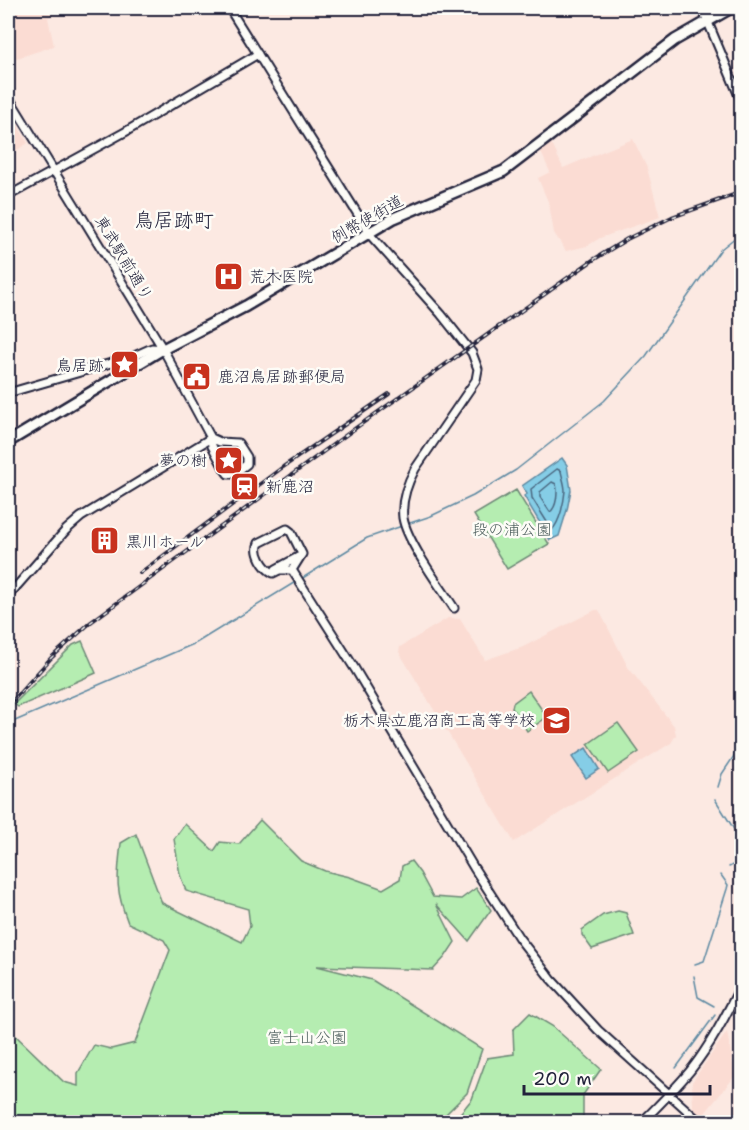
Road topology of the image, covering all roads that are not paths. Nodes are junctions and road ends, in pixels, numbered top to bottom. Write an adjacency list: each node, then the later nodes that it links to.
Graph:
1 (229, 8): 5 (street)
2 (702, 8): 4 (street)
3 (731, 8): 4 (highway, 例幣使街道)
4 (708, 20): 7 (street); 10 (highway, 例幣使街道)
5 (258, 54): 8 (street); 10 (street)
6 (8, 96): 8 (street, 東武駅前通り)
7 (741, 103)
8 (54, 171): 9 (street); 11 (street, 東武駅前通り)
9 (8, 196)
10 (369, 232): 11 (highway, 例幣使街道); 21 (street)
11 (163, 349): 12 (street); 13 (street, 東武駅前通り); 14 (highway, 例幣使街道)
12 (8, 393)
13 (211, 438): 15 (street); 16 (street, 東武駅前通り); 20 (street)
14 (8, 442)
15 (222, 442): 16 (street); 16 (street)
16 (216, 454)
17 (301, 549): 18 (street); 18 (street); 19 (street)
18 (272, 572): 19 (street)
19 (293, 572): 23 (street)
20 (8, 596)
21 (454, 608)
22 (741, 983): 23 (street)
23 (669, 1094): 24 (street); 25 (street)
24 (642, 1122)
25 (700, 1122)

